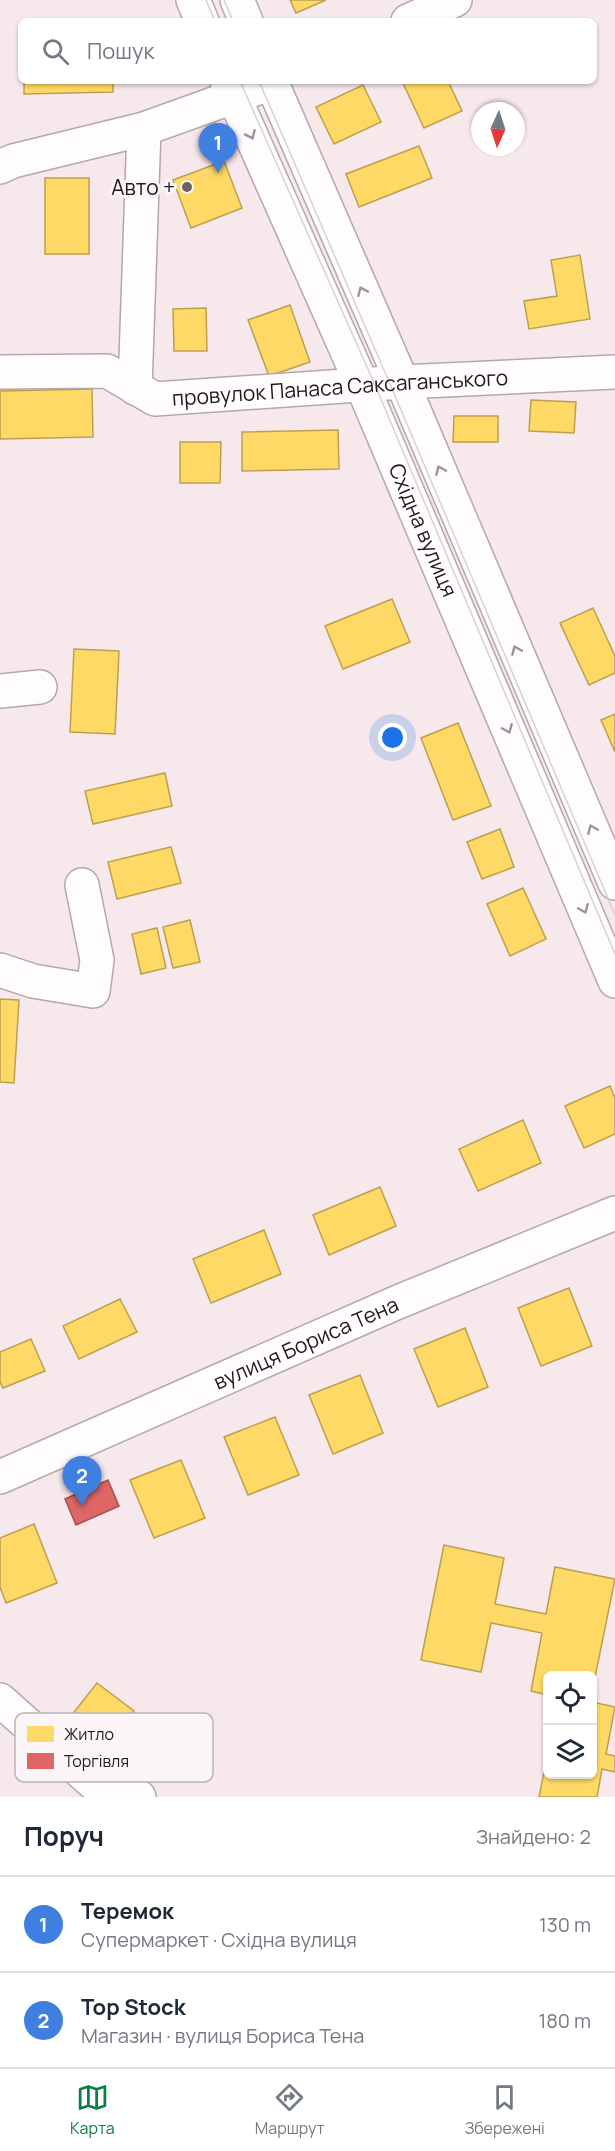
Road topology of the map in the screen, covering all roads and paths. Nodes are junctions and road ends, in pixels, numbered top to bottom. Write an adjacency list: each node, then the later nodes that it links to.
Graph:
1 (193, 0): 4 (street)
2 (237, 0): 5 (street)
3 (455, 0): 6 (street)
4 (201, 18)
5 (245, 18)
6 (415, 18)
7 (257, 84): 9 (street)
8 (273, 84): 14 (street, Східна вулиця, one-way to 8)
9 (231, 89): 10 (street); 15 (street, Східна вулиця, one-way to 15)
10 (144, 129): 11 (street); 16 (street)
11 (0, 167)
12 (0, 372): 16 (street, провулок Панаса Саксаганського)
13 (615, 372): 14 (street, провулок Панаса Саксаганського)
14 (402, 382): 15 (street, провулок Панаса Саксаганського); 19 (street, Східна вулиця, one-way to 14)
15 (362, 385): 16 (street, провулок Панаса Саксаганського); 22 (street, Східна вулиця, one-way to 22)
16 (135, 388)
17 (40, 687): 18 (street)
18 (0, 691)
19 (615, 883)
20 (82, 885): 21 (street)
21 (0, 970)
22 (615, 981)
23 (615, 1213): 24 (street, вулиця Бориса Тена)
24 (0, 1477)
25 (0, 1700): 26 (street)
26 (15, 1713)
27 (93, 1782): 28 (street)
28 (139, 1797)

